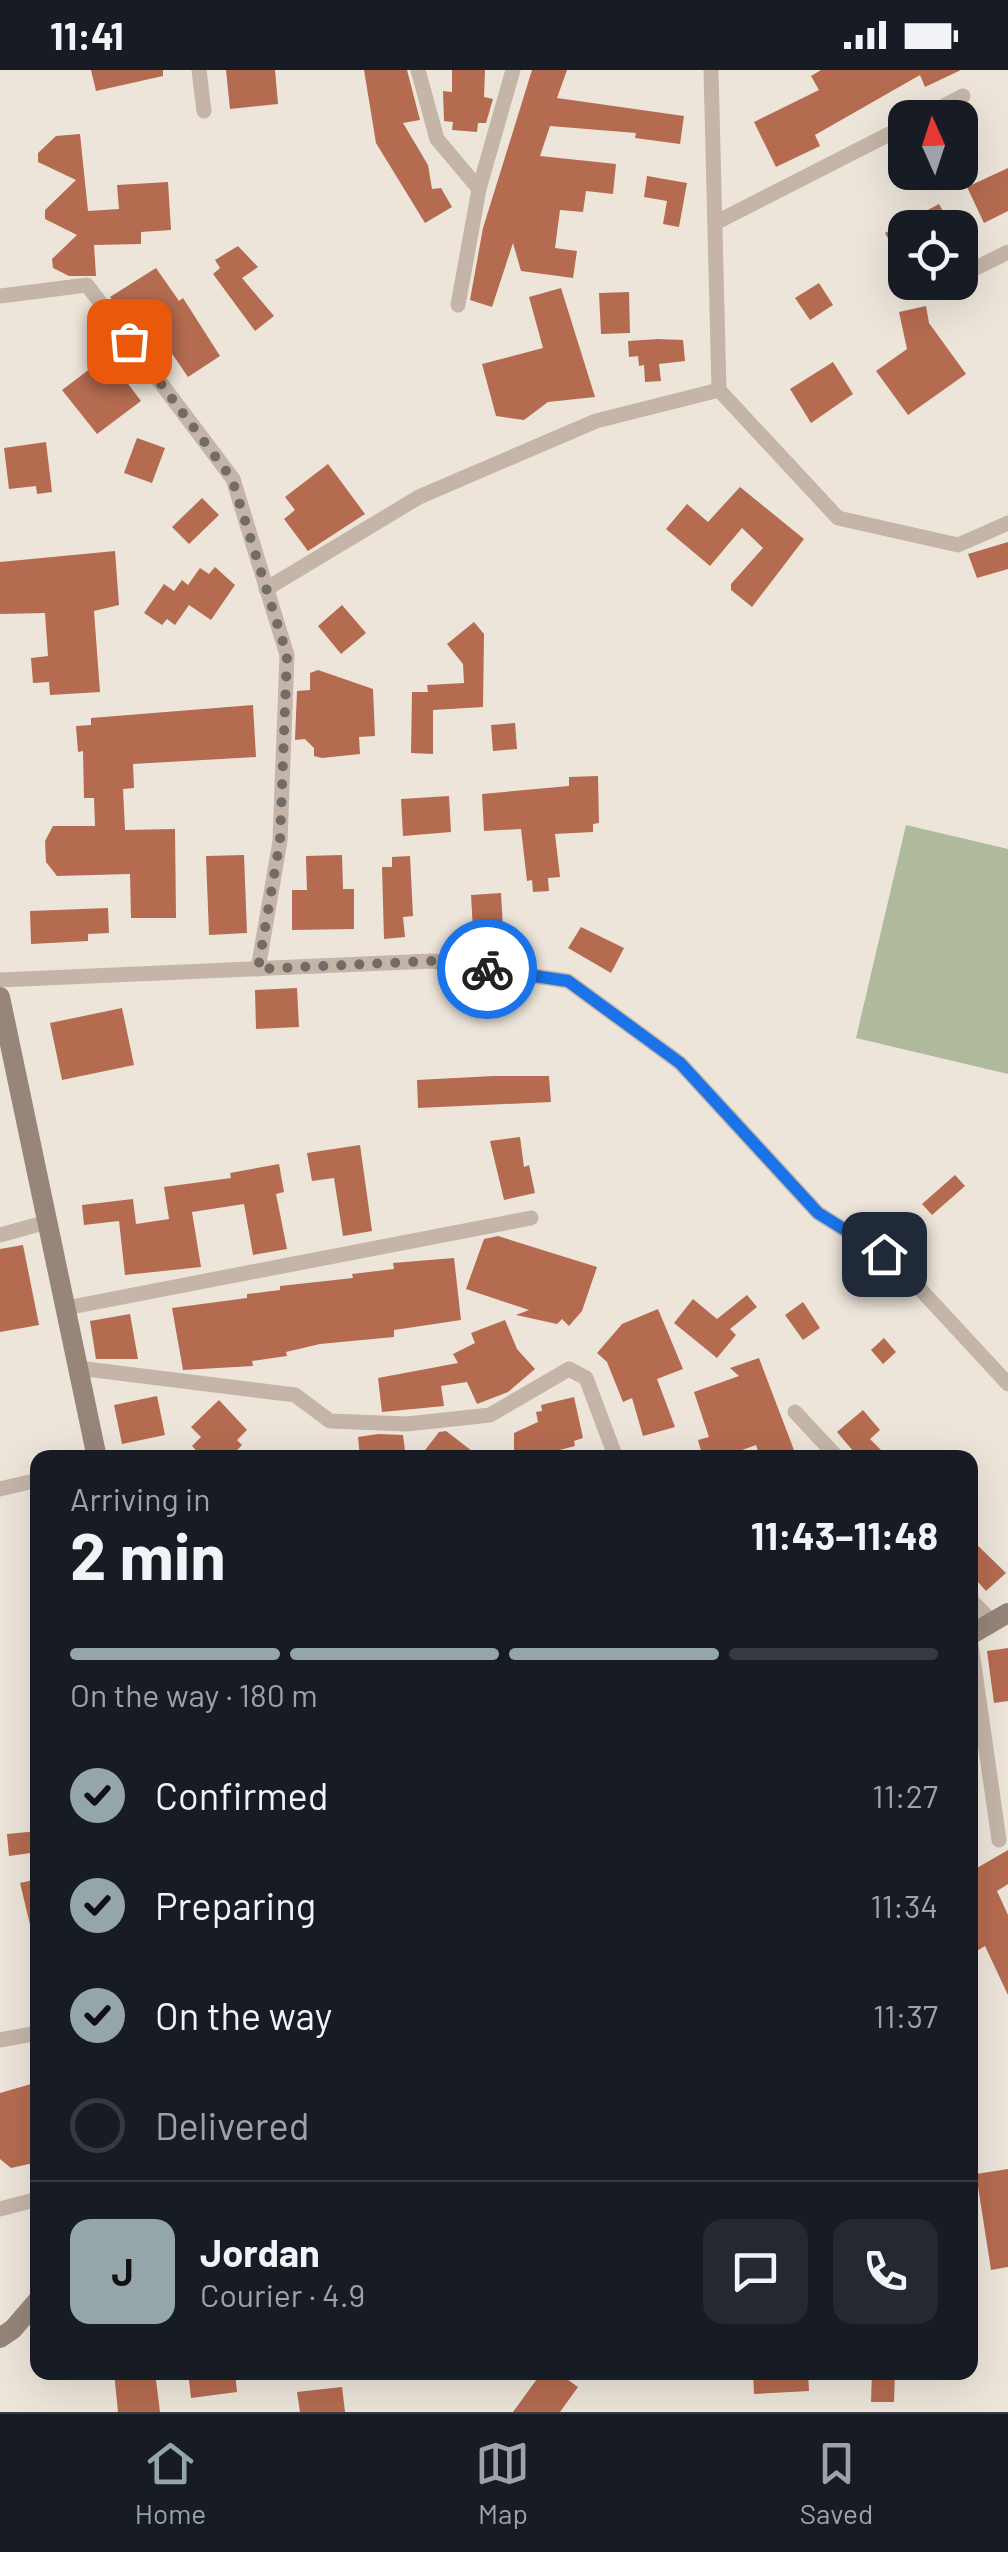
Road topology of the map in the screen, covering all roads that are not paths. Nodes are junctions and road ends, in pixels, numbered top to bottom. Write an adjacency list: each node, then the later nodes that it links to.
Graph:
1 (199, 70): 7 (street)
2 (418, 70): 9 (street)
3 (513, 70): 9 (street)
4 (711, 70): 10 (street)
5 (963, 96): 6 (street)
6 (956, 100)
7 (204, 111)
8 (888, 135): 10 (street)
9 (479, 189): 14 (street)
10 (715, 224): 15 (street)
11 (1008, 252): 12 (street)
12 (978, 267)
13 (0, 296): 17 (street)
14 (458, 305)
15 (719, 390): 16 (street); 17 (street)
16 (1008, 523)
17 (266, 589): 18 (street)
18 (258, 969): 19 (street); 26 (street)
19 (0, 980)
20 (0, 997): 22 (street)
21 (531, 1218): 24 (street)
22 (48, 1222): 23 (street); 24 (street)
23 (0, 1234)
24 (66, 1308): 25 (street)
25 (78, 1368): 28 (street); 29 (street)
26 (1008, 1384)
27 (795, 1412): 30 (street)
28 (95, 1450)
29 (613, 1450)
30 (831, 1450)
31 (30, 1482): 32 (street)
32 (0, 1489)
33 (978, 1604): 34 (street)
34 (1000, 1618): 35 (street)
35 (978, 1631)
36 (978, 1690): 37 (street)
37 (1000, 1840)
38 (30, 2035): 39 (street)
39 (0, 2040)
40 (30, 2200): 41 (street)
41 (0, 2209)
42 (30, 2308): 43 (street)
43 (0, 2338)

